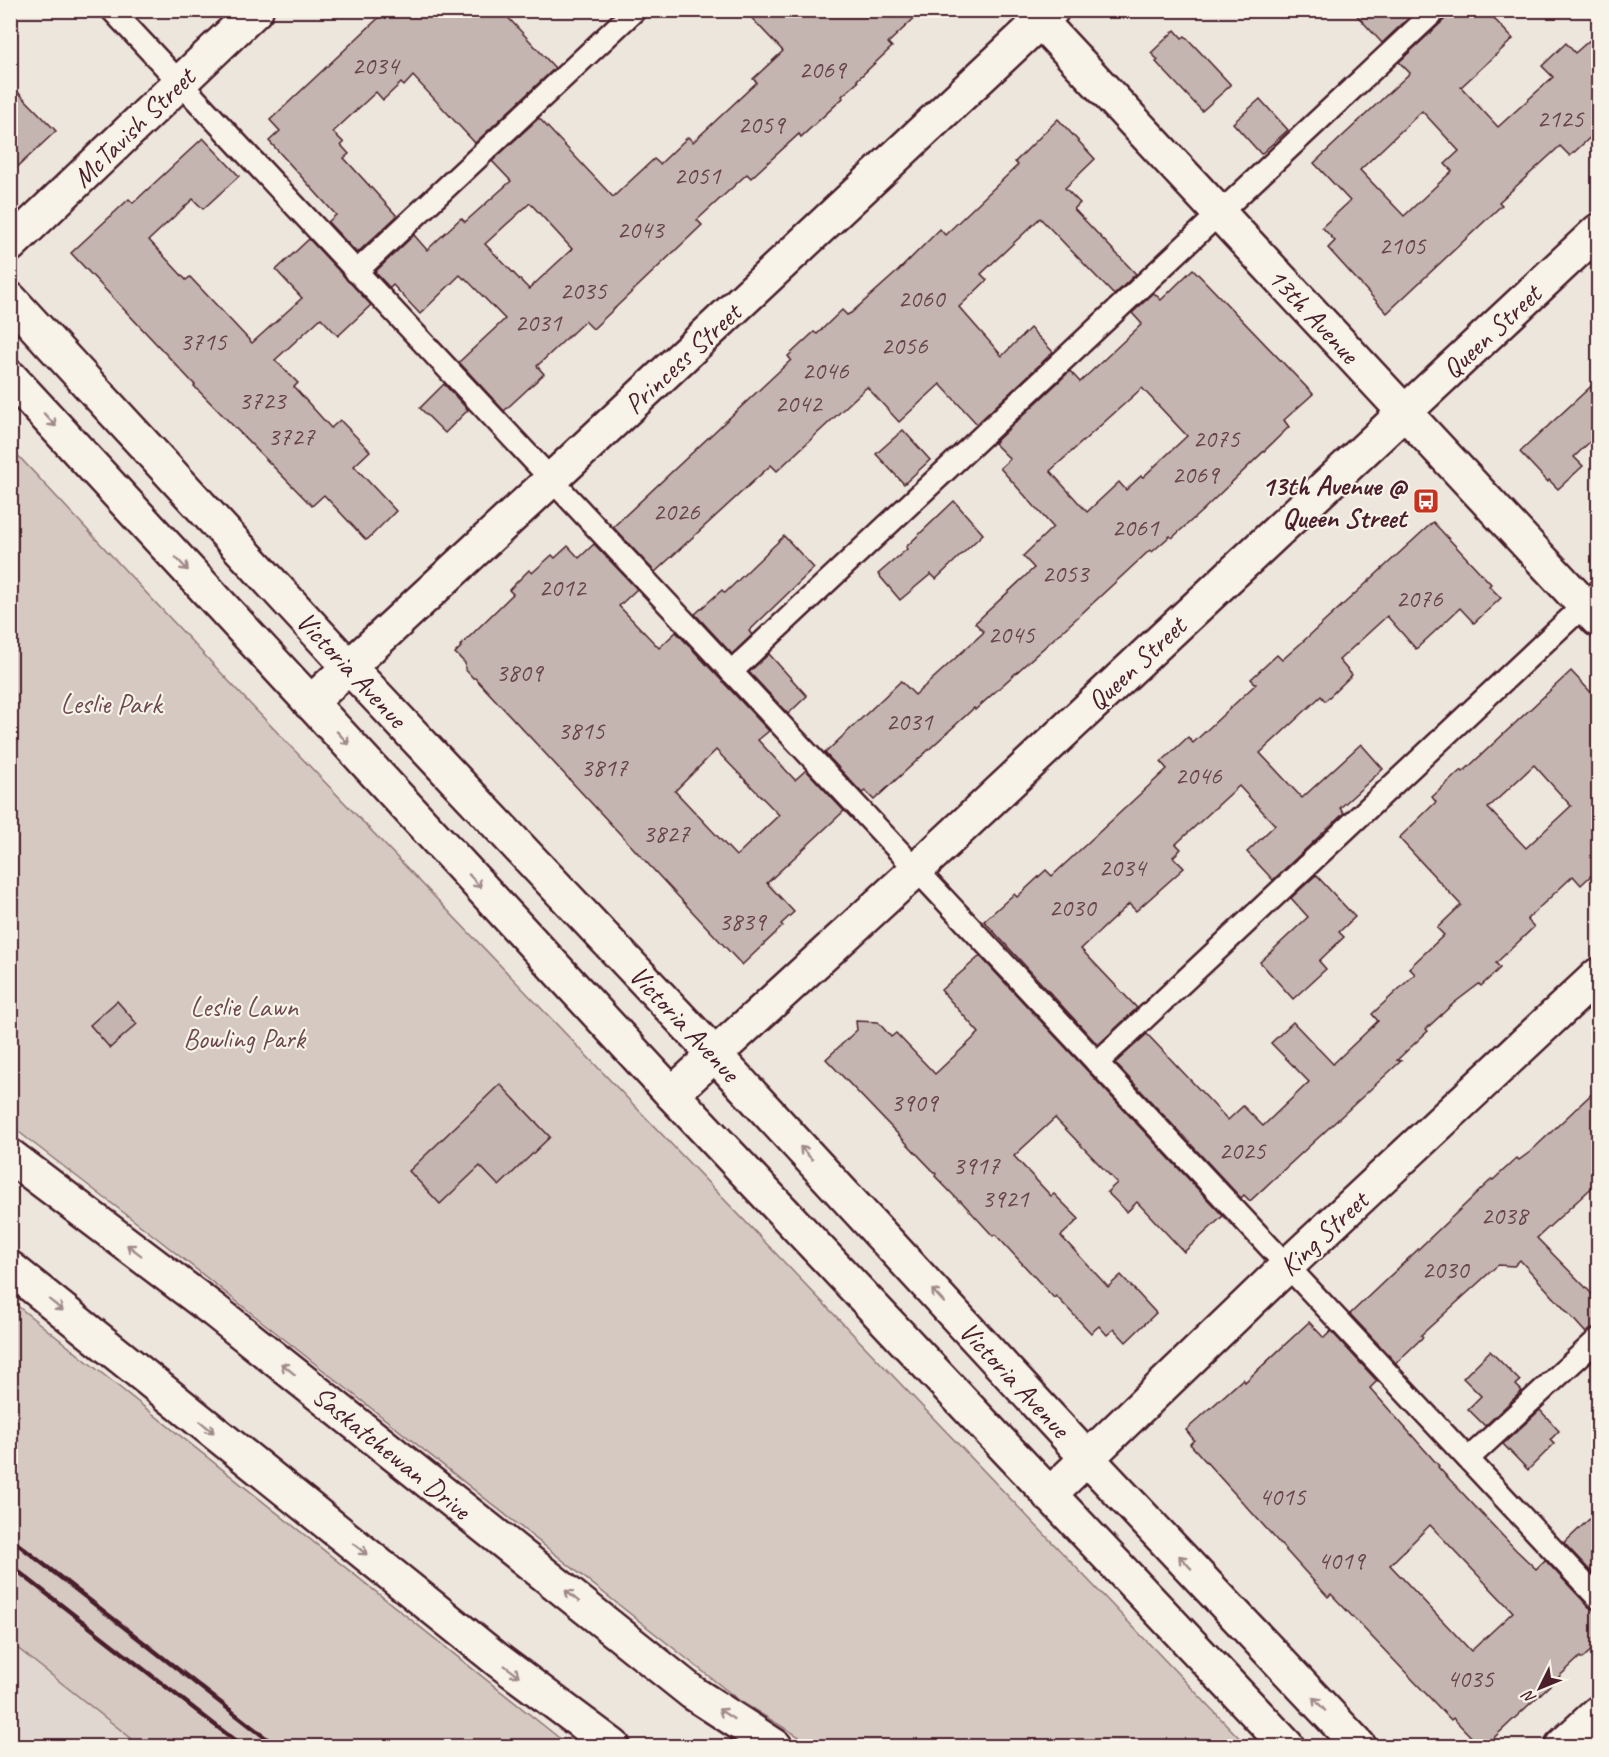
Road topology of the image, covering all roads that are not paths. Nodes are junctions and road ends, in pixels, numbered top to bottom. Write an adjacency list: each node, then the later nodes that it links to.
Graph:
1 (112, 10): 6 (lane)
2 (256, 10): 6 (street, McTavish Street)
3 (635, 10): 10 (lane)
4 (1436, 10): 7 (lane)
5 (1040, 14): 7 (street, 13th Avenue); 14 (street, Princess Street)
6 (180, 82): 9 (street, McTavish Street); 10 (lane)
7 (1220, 215): 13 (street, 13th Avenue); 17 (lane)
8 (1599, 231): 13 (street, Queen Street)
9 (10, 244)
10 (356, 272): 14 (lane)
11 (10, 299): 16 (street, Victoria Avenue)
12 (10, 377): 18 (street, Victoria Avenue, one-way to 18)
13 (1404, 411): 15 (street, 13th Avenue); 19 (street, Queen Street)
14 (551, 480): 16 (street, Princess Street); 17 (lane)
15 (1594, 605): 22 (lane)
16 (349, 667): 18 (street, Princess Street); 21 (street, Victoria Avenue)
17 (731, 672): 19 (lane)
18 (310, 703): 23 (street, Victoria Avenue, one-way to 23)
19 (916, 870): 21 (street, Queen Street); 22 (lane)
20 (1599, 975): 25 (street, King Street)
21 (715, 1055): 23 (street, Queen Street); 28 (street, Victoria Avenue, one-way to 21)
22 (1097, 1063): 25 (lane)
23 (672, 1094): 30 (street, Victoria Avenue)
24 (10, 1156): 34 (street, Saskatchewan Drive, one-way to 24)
25 (1287, 1266): 28 (street, King Street); 29 (lane)
26 (10, 1268): 33 (street, one-way to 33)
27 (1599, 1339): 29 (lane)
28 (1088, 1458): 30 (street, King Street); 36 (street, Victoria Avenue, one-way to 28)
29 (1468, 1459): 31 (lane)
30 (1049, 1495): 35 (street, Victoria Avenue)
31 (1599, 1598)
32 (1599, 1713): 37 (street)
33 (613, 1746)
34 (775, 1746)
35 (1287, 1746)
36 (1359, 1746)
37 (1562, 1746)

